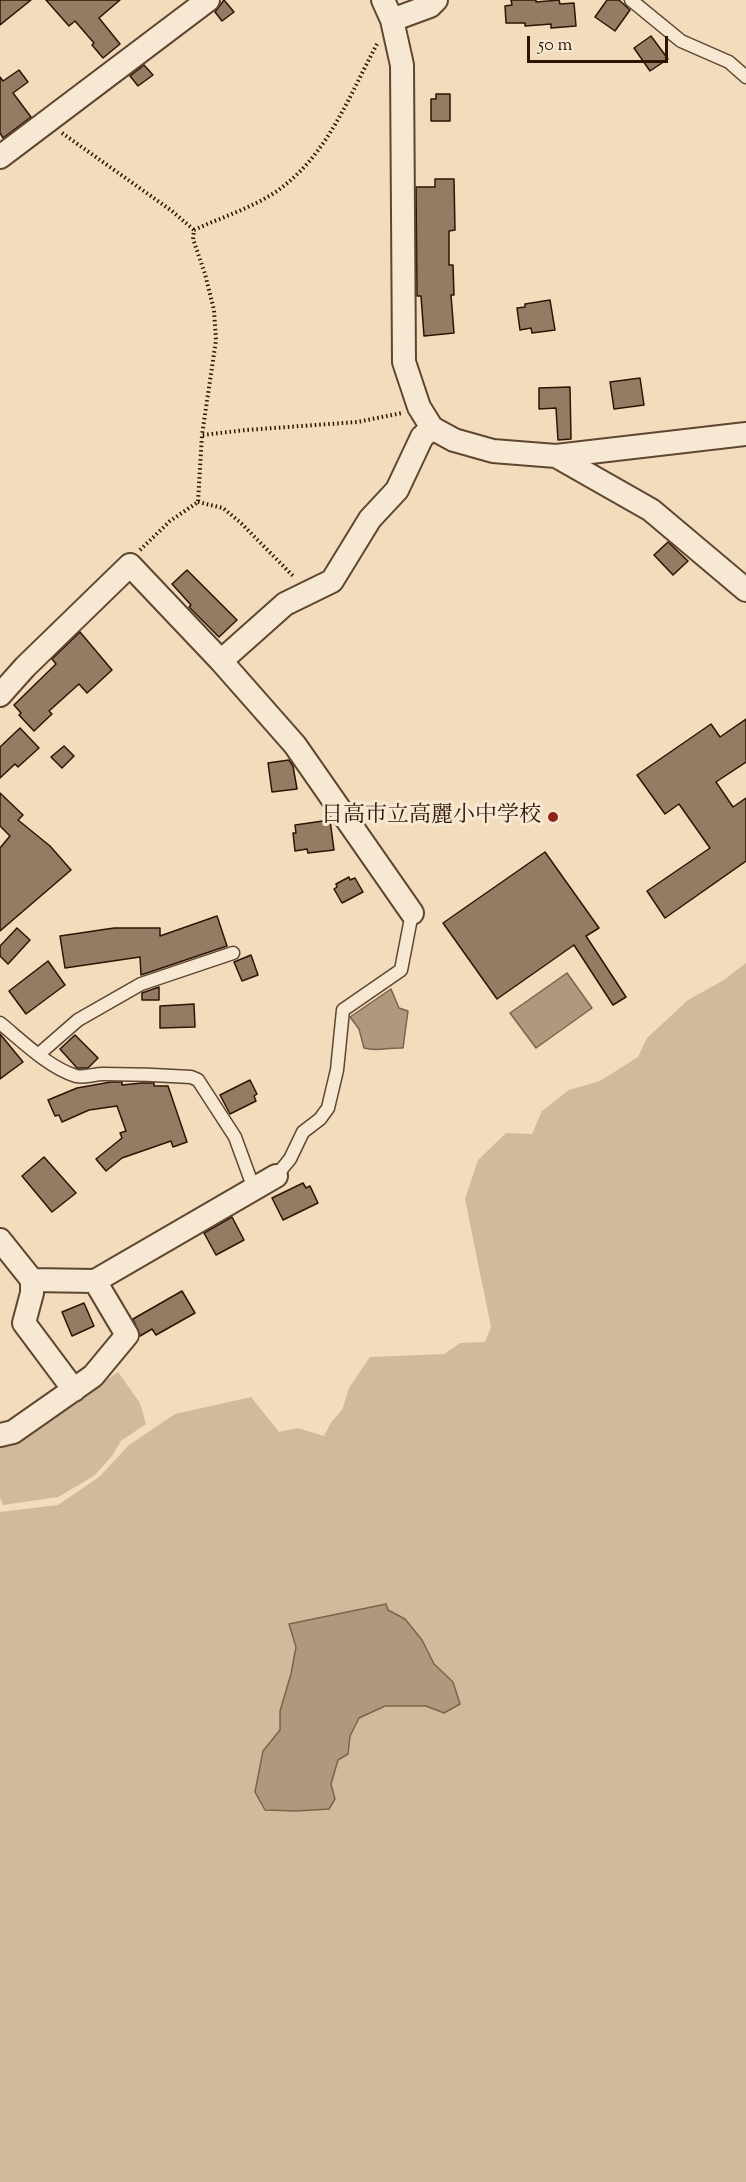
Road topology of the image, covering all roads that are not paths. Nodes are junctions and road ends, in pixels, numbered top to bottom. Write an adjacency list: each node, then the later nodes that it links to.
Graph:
1 (208, 0): 6 (street)
2 (436, 0): 4 (street)
3 (632, 0): 5 (lane)
4 (388, 10): 7 (street)
5 (746, 77)
6 (0, 158)
7 (432, 428): 9 (street); 11 (street)
8 (746, 434): 9 (street)
9 (556, 456): 10 (street)
10 (746, 590)
11 (221, 661): 12 (street); 13 (street)
12 (0, 695)
13 (412, 913): 17 (lane)
14 (233, 953): 16 (lane)
15 (0, 1023): 16 (lane)
16 (39, 1054): 18 (lane)
17 (276, 1176): 18 (street)
18 (254, 1189): 21 (street)
19 (0, 1240): 20 (street)
20 (32, 1280): 21 (street); 22 (street)
21 (95, 1281): 22 (street)
22 (74, 1390): 23 (street)
23 (0, 1435)

